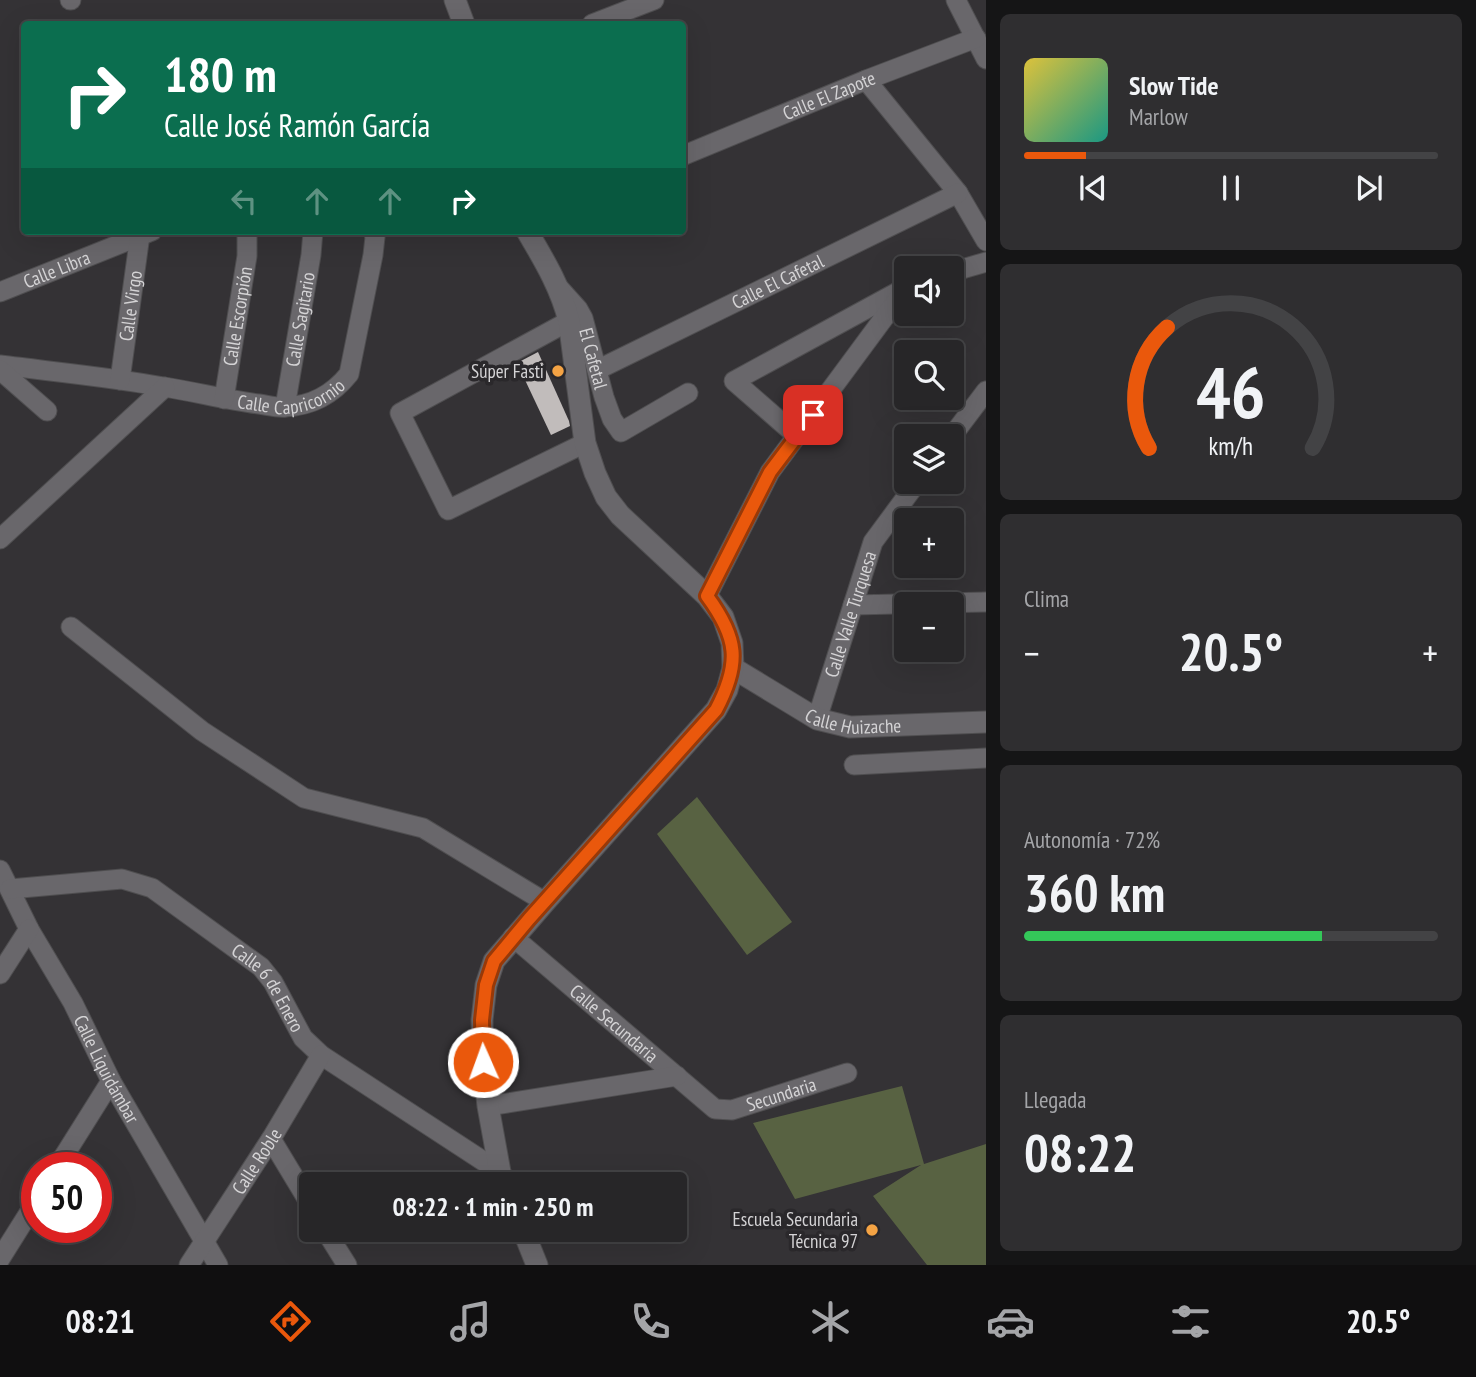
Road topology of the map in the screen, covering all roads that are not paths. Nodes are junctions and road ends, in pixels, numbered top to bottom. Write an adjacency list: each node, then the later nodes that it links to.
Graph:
1 (455, 0): 4 (main road)
2 (654, 0): 5 (street)
3 (956, 0): 6 (street)
4 (463, 21)
5 (600, 21)
6 (976, 38): 7 (street); 8 (street, Calle El Zapote)
7 (986, 58)
8 (866, 80): 9 (street, Calle El Zapote); 10 (street)
9 (686, 154)
10 (958, 193): 17 (street); 27 (street, Calle El Cafetal)
11 (137, 235): 21 (street, Calle Libra)
12 (144, 235): 28 (street, Calle Virgo)
13 (247, 235): 32 (street, Calle Escorpión)
14 (313, 235): 33 (street, Calle Sagitario)
15 (374, 235): 33 (street, Calle Capricornio)
16 (529, 235): 20 (main road)
17 (986, 241)
18 (986, 262): 19 (street)
19 (964, 268)
20 (559, 288): 24 (main road); 27 (street, El Cafetal)
21 (0, 292)
22 (894, 294): 36 (street)
23 (894, 303): 36 (street)
24 (569, 321): 37 (main road); 37 (street)
25 (0, 365): 28 (street, Calle Capricornio)
26 (0, 370): 34 (street)
27 (597, 370): 31 (street, El Cafetal)
28 (120, 380): 29 (street, Calle Capricornio)
29 (165, 387): 32 (street, Calle Capricornio); 39 (street)
30 (986, 391): 35 (street)
31 (688, 393)
32 (224, 399): 33 (street, Calle Capricornio)
33 (285, 407)
34 (47, 411)
35 (961, 424)
36 (797, 436): 40 (street)
37 (585, 443): 40 (main road)
38 (908, 494): 42 (street, Calle Valle Turquesa)
39 (0, 539)
40 (707, 596): 44 (main road)
41 (986, 602): 42 (street)
42 (853, 605): 45 (street, Calle Valle Turquesa)
43 (71, 627): 51 (street)
44 (733, 668): 45 (main road, Calle Huizache); 51 (main road)
45 (817, 719): 46 (main road, Calle Huizache)
46 (986, 722)
47 (986, 758): 48 (street, Calle Huizache)
48 (854, 765)
49 (0, 870): 50 (street, Calle Liquidámbar)
50 (10, 889): 52 (street, Calle Liquidámbar); 55 (street, Calle 6 de Enero)
51 (545, 902): 53 (main road)
52 (29, 929): 54 (street); 58 (street, Calle Liquidámbar)
53 (513, 937): 57 (street, Calle Secundaria); 59 (main road)
54 (0, 974)
55 (321, 1055): 61 (street, Calle Roble); 63 (street, Calle 6 de Enero)
56 (846, 1073): 60 (street, Secundaria)
57 (677, 1076): 59 (street); 60 (street, Calle Secundaria)
58 (111, 1081): 62 (street); 69 (street, Calle Liquidámbar)
59 (488, 1106): 64 (main road)
60 (715, 1109)
61 (271, 1139): 65 (street); 69 (street, Calle Roble)
62 (66, 1152)
63 (494, 1172)
64 (502, 1172)
65 (299, 1185)
66 (21, 1226): 70 (street)
67 (333, 1242): 73 (street)
68 (528, 1242): 74 (main road)
69 (204, 1243): 71 (street, Calle Roble); 72 (street, Calle Liquidámbar)
70 (0, 1259)
71 (189, 1265)
72 (218, 1265)
73 (346, 1265)
74 (537, 1265)

